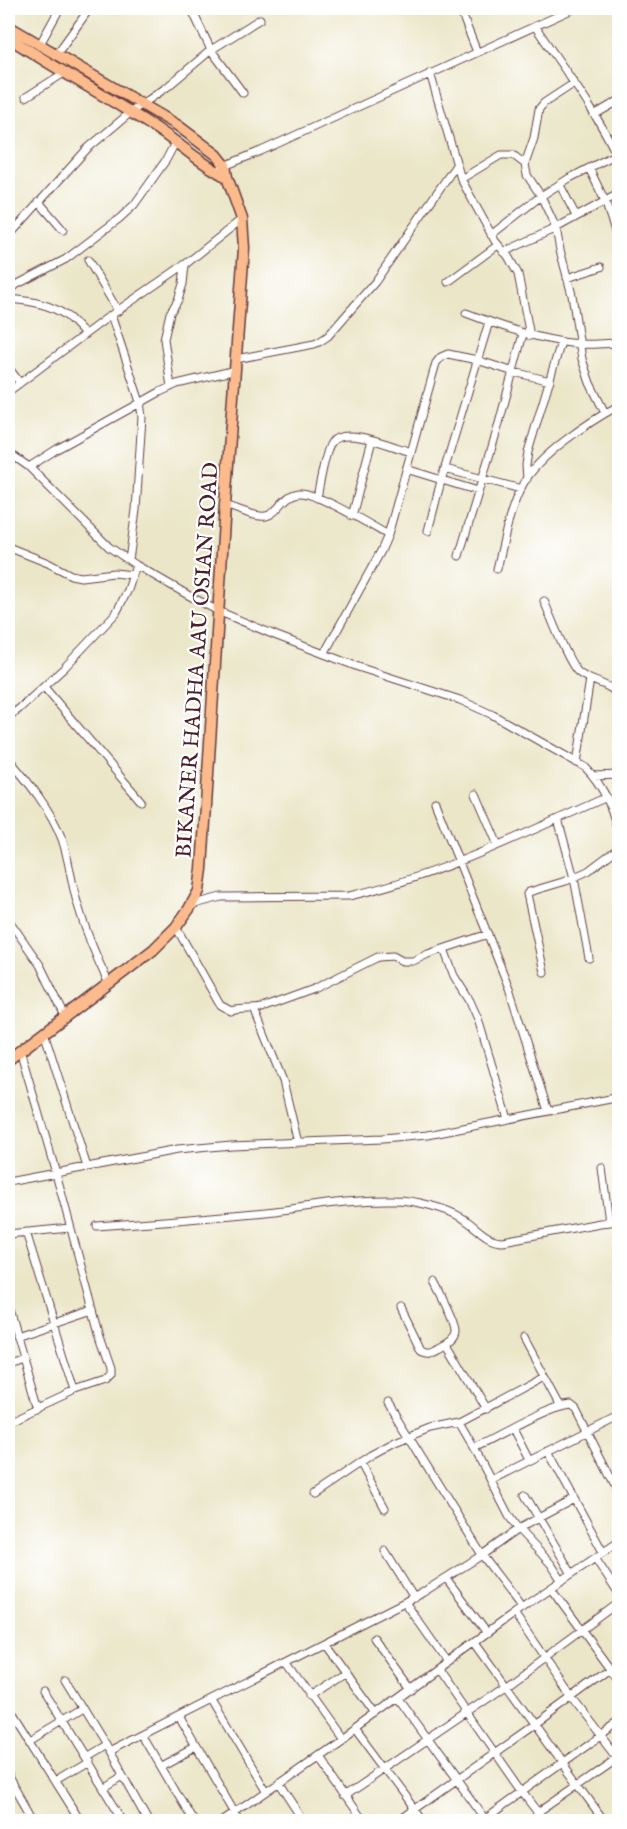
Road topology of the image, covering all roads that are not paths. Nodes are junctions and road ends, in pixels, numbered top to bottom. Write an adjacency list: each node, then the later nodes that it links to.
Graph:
1 (60, 8): 10 (street)
2 (90, 8): 13 (street)
3 (191, 8): 11 (street)
4 (461, 8): 12 (street)
5 (575, 8): 8 (street)
6 (260, 19): 11 (street)
7 (8, 26): 10 (main road)
8 (535, 26): 12 (street); 16 (street)
9 (8, 37): 14 (main road)
10 (39, 46): 13 (main road)
11 (211, 50): 17 (street); 20 (street)
12 (477, 52): 15 (street)
13 (56, 55): 20 (main road)
14 (64, 73): 18 (street); 21 (main road)
15 (430, 73): 27 (street); 28 (street)
16 (573, 84): 22 (street); 26 (street)
17 (243, 93)
18 (26, 97)
19 (620, 100): 22 (street)
20 (142, 104): 21 (street); 27 (main road)
21 (130, 112): 23 (main road); 37 (street)
22 (594, 115): 24 (street)
23 (176, 141): 30 (main road); 52 (street)
24 (618, 153): 25 (street); 29 (street)
25 (620, 162)
26 (525, 164): 32 (street); 35 (street)
27 (225, 165): 30 (street); 31 (main road, BIKANER HADHA AAU OSIAN ROAD)
28 (456, 165): 32 (street); 64 (street)
29 (589, 168): 33 (street); 36 (street)
30 (214, 171): 31 (main road)
31 (227, 177): 39 (main road, BIKANER HADHA AAU OSIAN ROAD)
32 (461, 179): 42 (street)
33 (560, 185): 35 (street); 38 (street)
34 (620, 193): 36 (street)
35 (541, 196): 40 (street); 42 (street)
36 (604, 201): 38 (street); 45 (street)
37 (39, 202): 41 (street); 43 (street)
38 (576, 216): 40 (street)
39 (242, 219): 48 (street); 64 (main road, BIKANER HADHA AAU OSIAN ROAD)
40 (556, 228): 46 (street); 50 (street)
41 (63, 230)
42 (491, 235): 44 (street)
43 (8, 237)
44 (498, 245): 46 (street); 51 (street)
45 (620, 246)
46 (504, 252): 59 (street)
47 (88, 260): 54 (street)
48 (184, 265): 54 (street); 69 (street)
49 (601, 267): 50 (street)
50 (567, 278): 62 (street)
51 (448, 282)
52 (8, 293)
53 (8, 299): 58 (street)
54 (118, 311): 56 (street)
55 (466, 313): 57 (street)
56 (111, 315): 58 (street); 71 (street)
57 (489, 322): 59 (street); 63 (street)
58 (85, 334): 68 (street)
59 (527, 335): 60 (street); 66 (street)
60 (561, 342): 62 (street); 67 (street)
61 (620, 343): 62 (street)
62 (579, 344): 73 (street)
63 (477, 360): 66 (street); 76 (street); 78 (street)
64 (236, 365): 69 (street); 86 (main road, BIKANER HADHA AAU OSIAN ROAD)
65 (8, 367): 68 (street)
66 (514, 372): 67 (street); 80 (street)
67 (550, 381): 81 (street)
68 (20, 383): 70 (street)
69 (171, 387): 71 (street)
70 (8, 392)
71 (140, 402): 77 (street); 92 (street)
72 (620, 405): 73 (street)
73 (604, 413): 81 (street)
74 (372, 440): 76 (street); 85 (street); 87 (street)
75 (8, 452): 77 (street)
76 (411, 452): 79 (street)
77 (29, 467): 92 (street)
78 (445, 468): 80 (street); 82 (street)
79 (406, 469): 82 (street); 89 (street)
80 (482, 478): 83 (street); 84 (street)
81 (527, 479): 83 (street)
82 (441, 481): 84 (street); 88 (street)
83 (521, 489): 94 (street)
84 (478, 491): 91 (street)
85 (317, 498): 86 (street); 87 (street)
86 (225, 504): 97 (main road, BIKANER HADHA AAU OSIAN ROAD)
87 (352, 516): 89 (street)
88 (428, 531)
89 (388, 535): 98 (street)
90 (8, 547): 95 (street)
91 (459, 556)
92 (129, 560): 93 (street)
93 (136, 565): 95 (street); 97 (street)
94 (497, 568)
95 (133, 575): 100 (street)
96 (544, 601): 99 (street)
97 (218, 611): 98 (street); 118 (main road, BIKANER HADHA AAU OSIAN ROAD)
98 (324, 654): 105 (street)
99 (590, 679): 101 (street); 105 (street)
100 (44, 687): 102 (street); 110 (street)
101 (620, 700)
102 (8, 717)
103 (8, 758): 125 (street)
104 (620, 760): 106 (street)
105 (577, 763): 107 (street)
106 (619, 775): 107 (street)
107 (594, 776): 109 (street)
108 (476, 794): 114 (street)
109 (607, 798): 112 (street); 113 (street)
110 (141, 801)
111 (435, 802): 116 (street)
112 (558, 819): 114 (street); 117 (street)
113 (620, 841)
114 (498, 845): 116 (street)
115 (620, 847): 117 (street)
116 (459, 861): 118 (street); 121 (street)
117 (574, 878): 123 (street); 124 (street)
118 (191, 905): 120 (main road, BIKANER HADHA AAU OSIAN ROAD)
119 (8, 919): 127 (street)
120 (176, 927): 125 (main road, BIKANER HADHA AAU OSIAN ROAD); 126 (street)
121 (488, 934): 122 (street); 132 (street)
122 (444, 949): 126 (street); 133 (street)
123 (589, 958)
124 (544, 972)
125 (109, 984): 127 (main road, BIKANER HADHA AAU OSIAN ROAD)
126 (254, 1010): 134 (street)
127 (65, 1016): 128 (main road, BIKANER HADHA AAU OSIAN ROAD)
128 (44, 1032): 129 (main road, BIKANER HADHA AAU OSIAN ROAD); 135 (street)
129 (20, 1050): 130 (main road, BIKANER HADHA AAU OSIAN ROAD); 137 (street)
130 (8, 1060)
131 (620, 1097): 132 (street)
132 (548, 1111): 133 (street)
133 (508, 1119): 134 (street)
134 (298, 1143): 135 (street)
135 (87, 1167): 137 (street)
136 (602, 1168): 140 (street)
137 (56, 1173): 138 (street); 142 (street)
138 (8, 1182)
139 (620, 1221): 140 (street)
140 (609, 1222): 141 (street)
141 (97, 1226)
142 (70, 1228): 143 (street); 148 (street)
143 (26, 1232): 144 (street); 149 (street)
144 (8, 1234)
145 (435, 1282): 152 (street)
146 (8, 1306): 150 (street)
147 (401, 1308): 152 (street)
148 (93, 1310): 149 (street); 156 (street)
149 (54, 1323): 150 (street); 156 (street)
150 (16, 1336): 153 (street)
151 (524, 1338): 155 (street)
152 (447, 1343): 160 (street)
153 (23, 1358): 154 (street); 159 (street)
154 (8, 1363)
155 (544, 1377): 158 (street); 160 (street)
156 (75, 1391): 159 (street)
157 (388, 1403): 166 (street)
158 (561, 1407): 164 (street); 165 (street)
159 (38, 1409): 162 (street)
160 (486, 1409): 163 (street)
161 (620, 1415): 165 (street)
162 (8, 1422)
163 (459, 1422): 166 (street); 167 (street)
164 (513, 1429): 167 (street); 169 (street)
165 (587, 1431): 168 (street); 174 (street)
166 (408, 1436): 170 (street); 182 (street)
167 (474, 1448): 171 (street)
168 (548, 1451): 169 (street); 175 (street)
169 (529, 1460): 171 (street)
170 (360, 1462): 172 (street); 176 (street)
171 (491, 1480): 178 (street)
172 (314, 1494)
173 (525, 1495): 177 (street)
174 (620, 1496)
175 (574, 1499): 177 (street); 181 (street)
176 (385, 1508)
177 (538, 1518): 178 (street); 184 (street)
178 (518, 1529): 182 (street); 186 (street)
179 (620, 1541): 181 (street)
180 (385, 1551): 189 (street)
181 (603, 1552): 183 (street)
182 (482, 1555): 185 (street); 192 (street)
183 (595, 1558): 184 (street); 188 (street)
184 (572, 1574): 186 (street)
185 (446, 1578): 189 (street); 195 (street)
186 (562, 1581): 187 (street)
187 (551, 1588): 192 (street); 194 (street)
188 (620, 1596)
189 (414, 1598): 190 (street)
190 (405, 1602): 198 (street); 200 (street)
191 (620, 1602): 194 (street)
192 (522, 1608): 193 (street)
193 (514, 1613): 195 (street); 199 (street)
194 (582, 1630): 199 (street); 203 (street)
195 (487, 1633): 197 (street)
196 (374, 1638): 209 (street)
197 (475, 1642): 200 (street); 208 (street)
198 (325, 1644): 202 (street); 205 (street)
199 (545, 1658): 208 (street); 212 (street)
200 (447, 1662): 204 (street)
201 (620, 1662): 203 (street)
202 (287, 1663): 211 (street); 214 (street)
203 (609, 1669): 207 (street); 212 (street)
204 (437, 1670): 209 (street); 217 (street)
205 (346, 1672): 211 (street); 218 (street)
206 (64, 1680): 216 (street)
207 (620, 1682)
208 (506, 1686): 217 (street); 222 (street)
209 (411, 1689): 213 (street)
210 (43, 1691): 220 (street)
211 (309, 1696): 226 (street)
212 (572, 1696): 222 (street); 225 (street)
213 (398, 1698): 218 (street); 228 (street)
214 (212, 1701): 219 (street); 245 (street)
215 (10, 1709): 227 (street)
216 (82, 1709): 220 (street); 230 (street)
217 (467, 1712): 228 (street); 231 (street)
218 (376, 1714): 223 (street)
219 (179, 1717): 224 (street); 229 (street)
220 (62, 1721): 227 (street); 234 (street)
221 (620, 1722): 225 (street)
222 (534, 1725): 231 (street); 235 (street)
223 (356, 1729): 226 (street); 237 (street)
224 (143, 1735): 230 (street); 236 (street)
225 (601, 1735): 233 (street); 235 (street)
226 (341, 1739): 232 (street)
227 (30, 1740): 241 (street)
228 (428, 1741): 237 (street); 240 (street)
229 (196, 1747): 236 (street); 250 (street)
230 (107, 1749): 234 (street); 239 (street)
231 (495, 1753): 240 (street); 246 (street)
232 (318, 1755): 242 (street); 247 (street)
233 (618, 1756): 243 (street)
234 (86, 1760): 241 (street); 244 (street)
235 (562, 1763): 243 (street); 246 (street)
236 (162, 1766): 257 (street)
237 (385, 1769): 247 (street); 248 (street)
238 (8, 1775): 253 (street)
239 (122, 1776): 244 (street); 256 (street)
240 (456, 1780): 248 (street); 252 (street)
241 (56, 1781): 254 (street)
242 (278, 1782): 245 (street); 260 (street)
243 (578, 1785): 249 (street); 265 (street)
244 (104, 1787): 255 (street)
245 (265, 1790): 250 (street)
246 (522, 1792): 249 (street); 252 (street)
247 (345, 1796): 251 (street)
248 (415, 1809): 262 (street); 263 (street)
249 (538, 1812): 264 (street)
250 (234, 1813): 258 (street); 259 (street)
251 (362, 1819): 261 (street)
252 (484, 1820)
253 (35, 1821)
254 (81, 1821)
255 (124, 1821)
256 (148, 1821)
257 (194, 1821)
258 (222, 1821)
259 (240, 1821)
260 (304, 1821)
261 (352, 1821)
262 (397, 1821)
263 (424, 1821)
264 (545, 1821)
265 (605, 1821)

